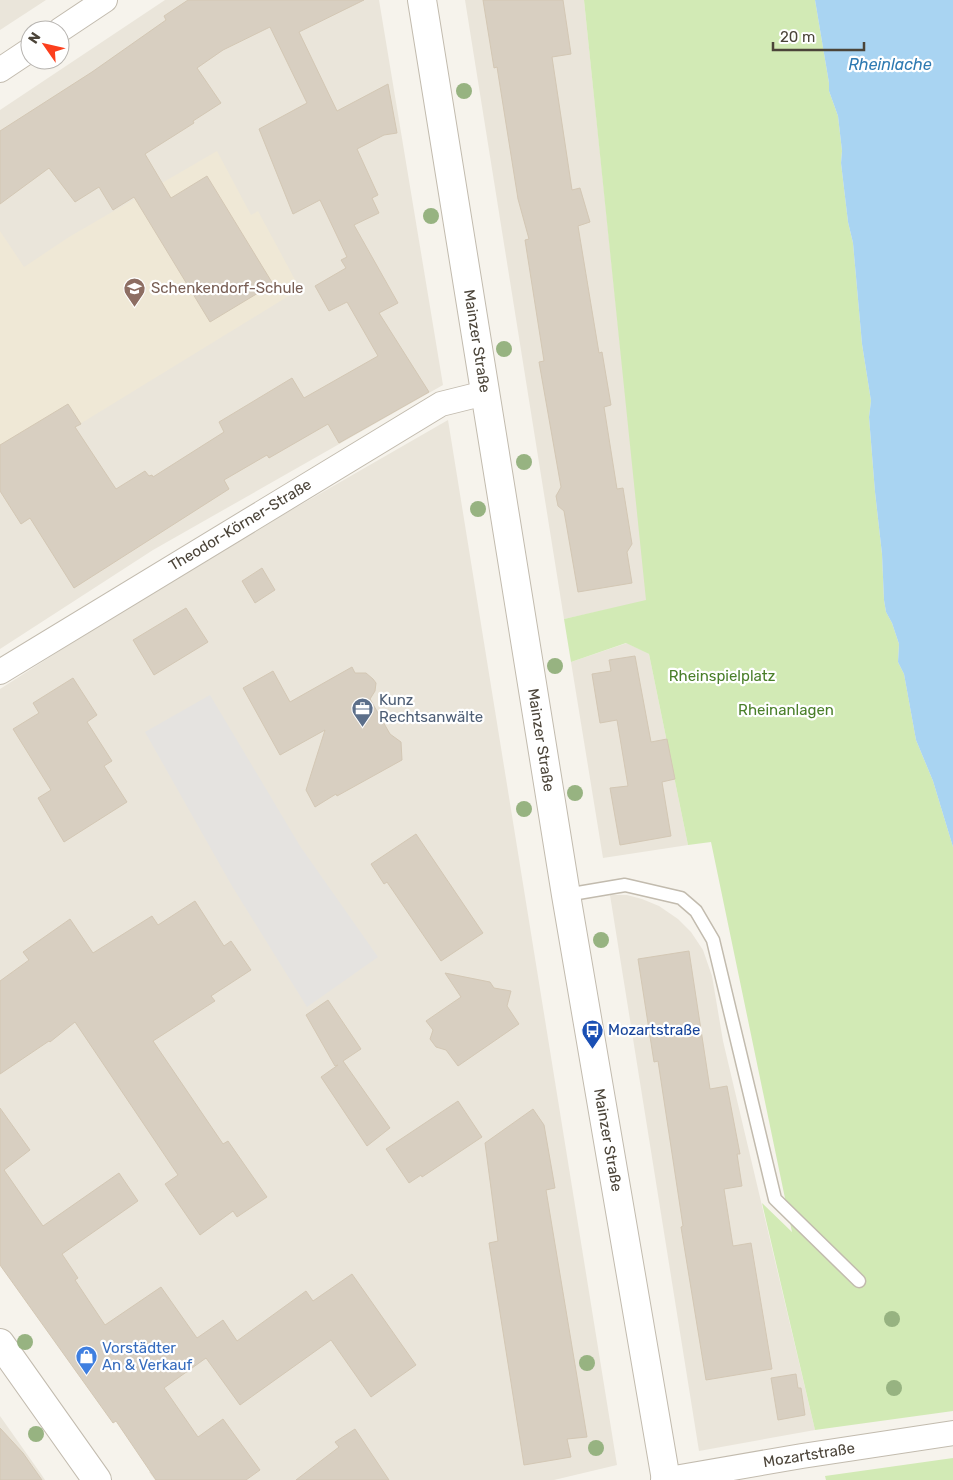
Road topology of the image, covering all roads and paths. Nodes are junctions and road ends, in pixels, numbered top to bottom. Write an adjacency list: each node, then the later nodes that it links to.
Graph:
1 (105, 0): 3 (street)
2 (422, 0): 6 (street, Mainzer Straße)
3 (70, 23)
4 (20, 57): 5 (street)
5 (0, 70)
6 (485, 393): 7 (street, Theodor-Körner-Straße); 8 (street, Mainzer Straße)
7 (0, 672)
8 (566, 895): 9 (lane); 13 (street, Mainzer Straße)
9 (860, 1282)
10 (0, 1343): 12 (street)
11 (953, 1433): 13 (street, Mozartstraße)
12 (97, 1480)
13 (665, 1480)

